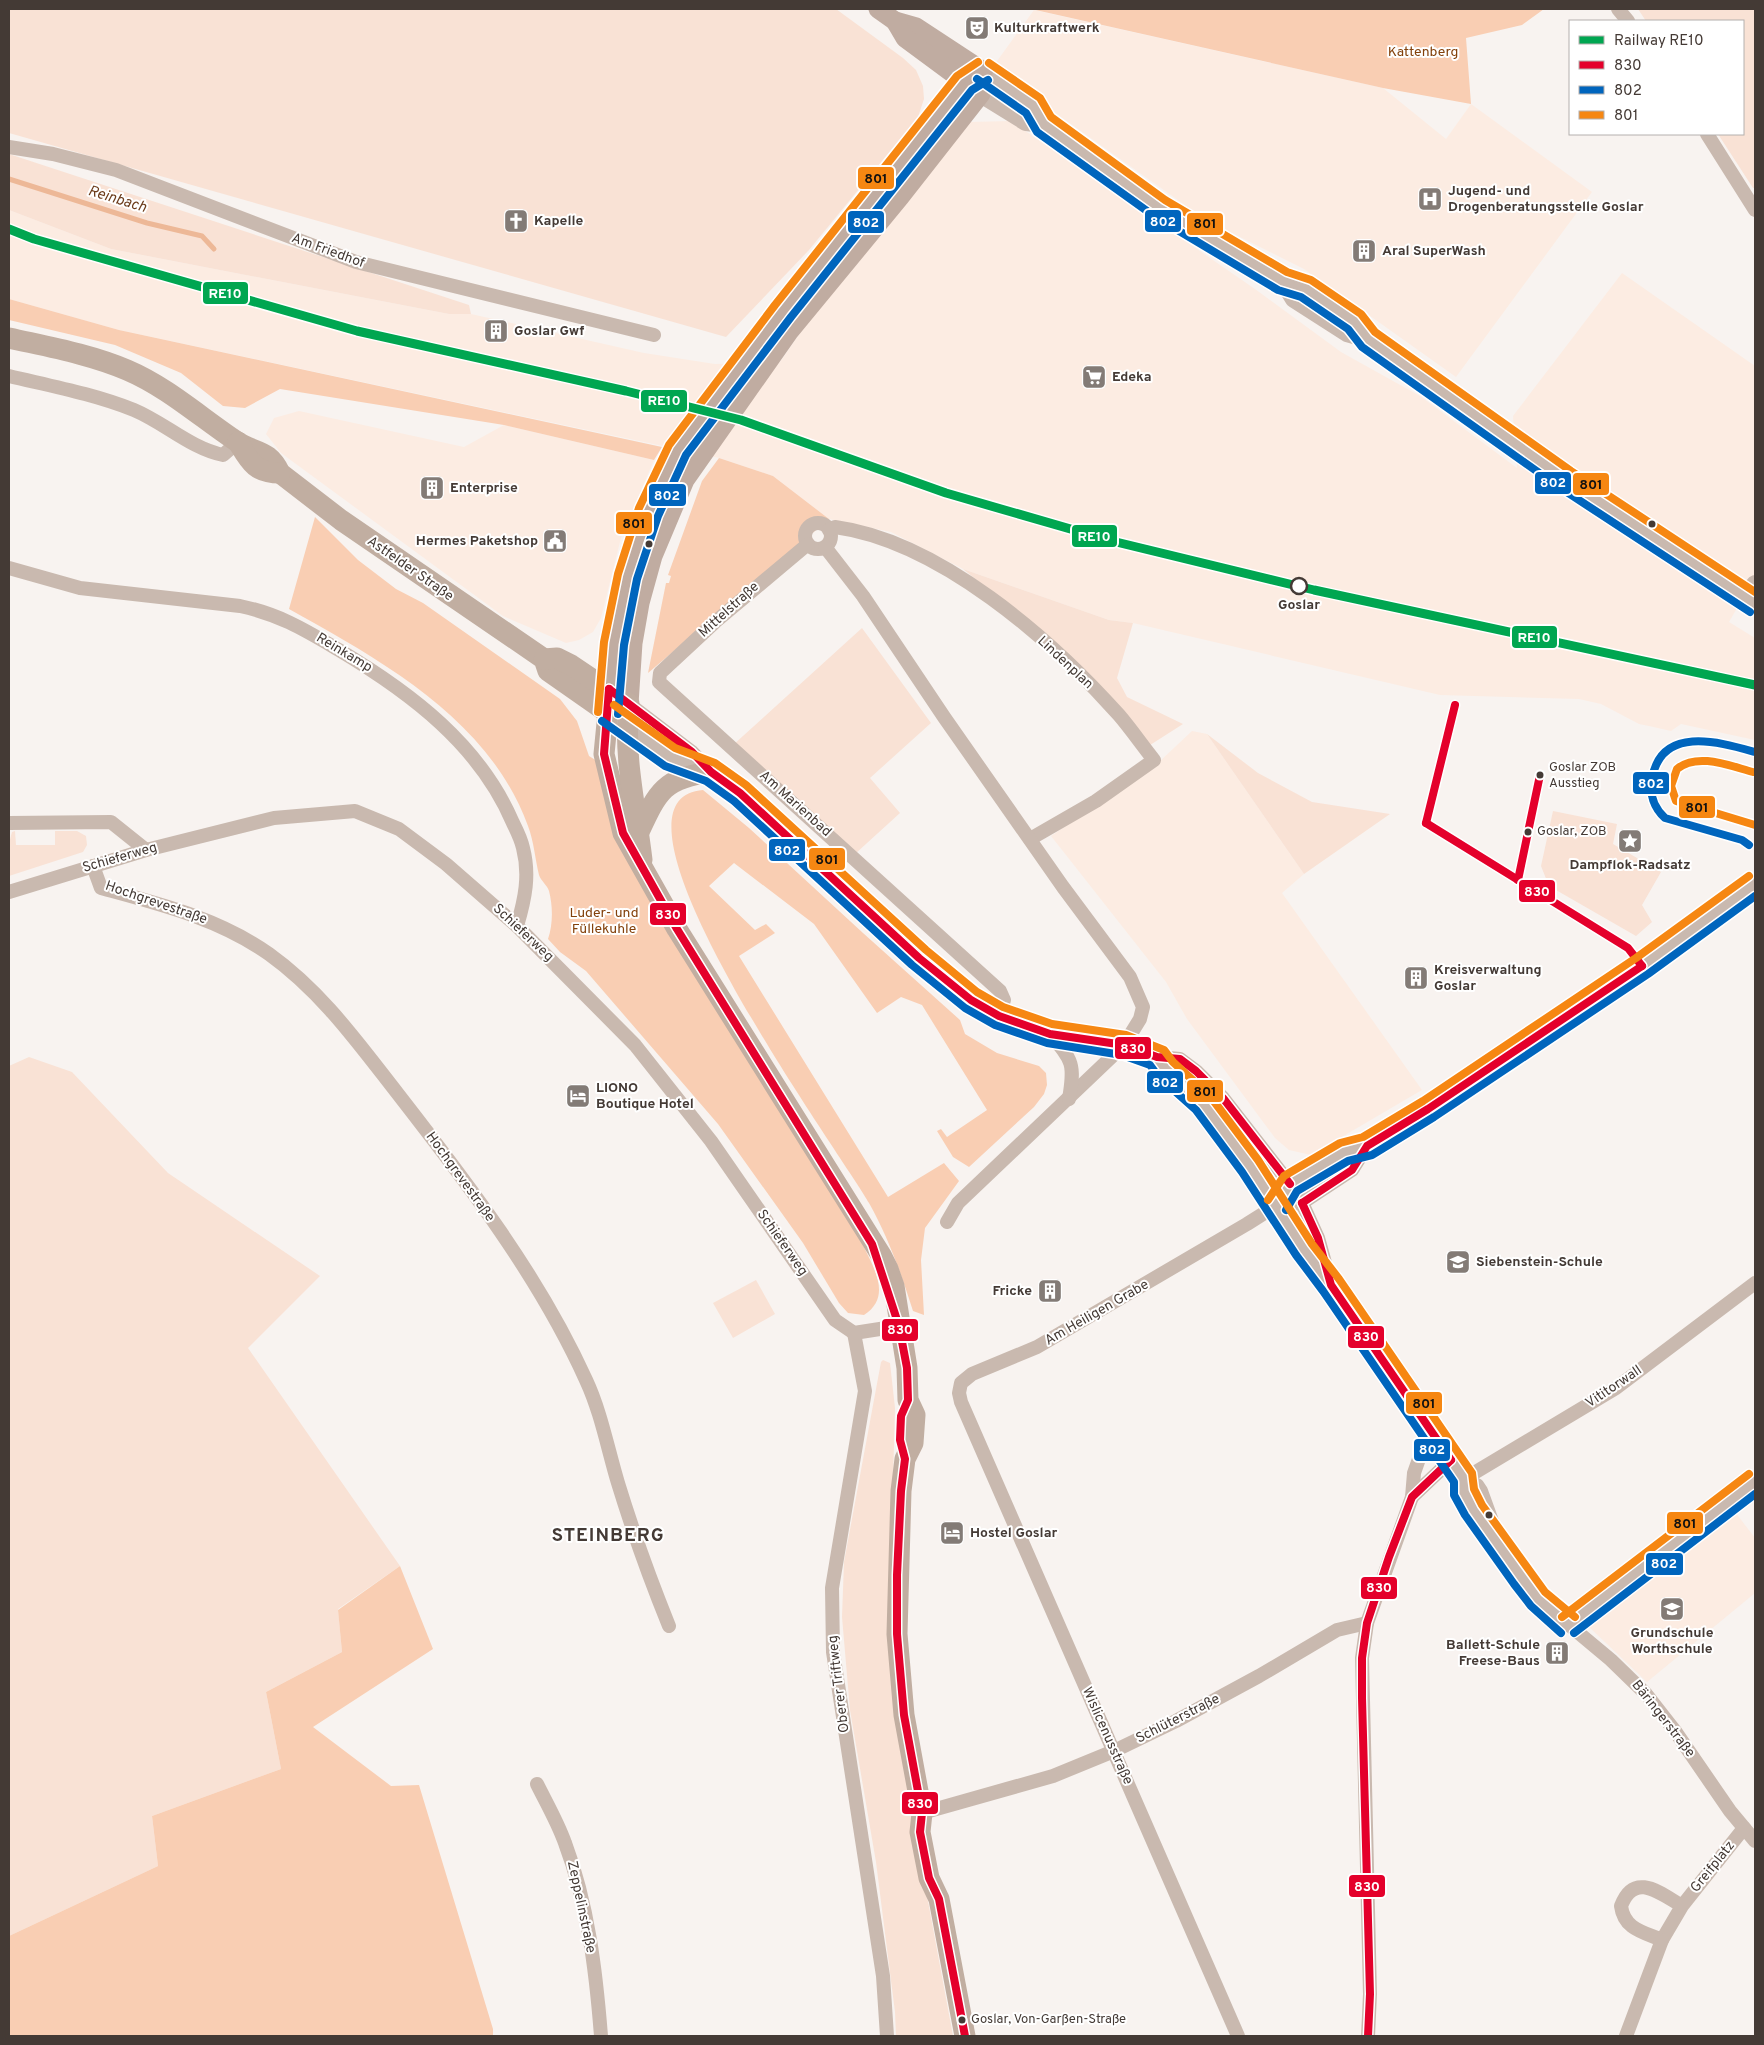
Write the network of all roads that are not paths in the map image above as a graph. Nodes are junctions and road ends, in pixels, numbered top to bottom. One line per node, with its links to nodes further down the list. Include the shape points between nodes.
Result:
1 (878, 9): 3 (main road)
2 (1618, 9): 4 (street)
3 (895, 20): 5 (main road, via 916,27); 6 (main road, via 905,38)
4 (1627, 20)
5 (983, 71): 6 (main road); 7 (main road); 8 (street, via 1034,106)
6 (965, 82): 7 (main road); 23 (main road, via 782,311 678,450 633,550 613,641)
7 (981, 94): 8 (street, via 1026,122); 24 (main road, via 789,332 685,480 653,556 640,603)
8 (1042, 124): 20 (street, via 1160,208 1283,281 1294,299 1347,333 1368,340 1566,479)
9 (1708, 135): 11 (street)
10 (9, 148): 12 (street, Am Friedhof, via 53,154 116,170 356,262)
11 (1755, 210)
12 (654, 334)
13 (9, 338): 15 (main road, Astfelder Straße, via 90,356 128,370 182,402)
14 (9, 376): 15 (street, via 93,396 136,411 209,452 223,455)
15 (238, 442): 21 (main road, Astfelder Straße, via 259,469 265,473 280,473 421,576)
16 (829, 530): 17 (street, Lindenplan, via 821,524 811,526 805,534); 18 (street, via 830,540); 30 (street, Lindenplan, via 835,527 883,537 932,559 990,598 1066,660 1120,716 1154,760 1096,801)
17 (808, 544): 18 (street, via 816,549); 22 (street, Mittelstraße, via 715,622 660,673)
18 (825, 547): 30 (street, via 863,596)
19 (9, 568): 36 (street, Reinkamp, via 80,588 265,611 290,621 384,677 437,719 474,757 504,802 523,846 527,871 526,894)
20 (1752, 596)
21 (544, 660): 23 (main road, Astfelder Straße, via 557,658); 25 (main road, Astfelder Straße, via 548,671)
22 (659, 682): 37 (street, Am Marienbad, via 1000,991 1004,1000)
23 (609, 689): 24 (main road, Astfelder Straße); 25 (main road)
24 (629, 704): 26 (main road); 27 (street, Astfelder Straße, via 692,752)
25 (608, 713): 26 (street, Astfelder Straße); 33 (main road, via 604,754 608,781 623,833)
26 (626, 728): 27 (street, Astfelder Straße, via 670,758); 29 (main road)
27 (711, 772): 29 (main road, via 692,774 666,786 654,799); 37 (street, Astfelder Straße, via 765,816 919,958 971,1000)
28 (9, 823): 31 (street, via 111,822)
29 (639, 832): 33 (main road)
30 (1030, 839): 39 (street, via 1138,992 1143,1007 1140,1019)
31 (146, 850): 32 (street, Schieferweg); 36 (street, Schieferweg, via 274,818 355,811 399,829 446,864)
32 (93, 866): 35 (street, Schieferweg); 59 (street, Hochgrevestraße, via 101,888 179,910 226,928 299,977 340,1018 443,1152 550,1305 588,1383 637,1545)
33 (643, 868): 49 (main road, via 655,893 872,1244)
34 (1755, 884): 42 (street, via 1642,966)
35 (9, 892)
36 (517, 926): 50 (street, Schieferweg, via 635,1046 711,1141 835,1320)
37 (999, 1016): 38 (street, Astfelder Straße)
38 (1050, 1034): 39 (street, Astfelder Straße); 41 (street, via 1071,1062 1073,1074)
39 (1124, 1045): 40 (street, Astfelder Straße); 41 (street)
40 (1156, 1057): 43 (street, Astfelder Straße, via 1180,1059 1210,1084); 45 (street, Astfelder Straße, via 1203,1103)
41 (1069, 1099): 46 (street, via 958,1203)
42 (1367, 1146): 43 (street, via 1344,1152); 44 (street, via 1352,1170)
43 (1290, 1184): 44 (street, Astfelder Straße); 45 (street, Am Heiligen Grabe)
44 (1302, 1203): 45 (street, Am Heiligen Grabe); 48 (street, Astfelder Straße, via 1318,1238)
45 (1277, 1205): 48 (street, Astfelder Straße, via 1304,1250); 52 (street, Am Heiligen Grabe, via 1037,1347 972,1374 961,1383 959,1393)
46 (946, 1222)
47 (1755, 1283): 54 (street, Vititorwall, via 1616,1388)
48 (1331, 1285): 51 (street, Astfelder Straße)
49 (899, 1326): 50 (street); 62 (main road, via 907,1368 908,1400 901,1416 900,1440 905,1459 897,1575 897,1634 904,1715)
50 (854, 1333): 68 (street, Oberer Triftweg, via 865,1391 832,1588 832,1652 883,1976)
51 (1430, 1428): 53 (street, Astfelder Straße); 56 (street, via 1414,1473)
52 (976, 1436): 60 (street, Wislicenusstraße)
53 (1451, 1460): 54 (street, Astfelder Straße); 56 (street)
54 (1464, 1478): 58 (street, Bäringerstraße, via 1481,1491 1496,1527 1498,1542 1538,1599)
55 (1755, 1482): 58 (street)
56 (1412, 1497): 57 (street)
57 (1367, 1623): 60 (street, Schlüterstraße, via 1337,1630 1208,1704); 71 (street, via 1362,1658 1362,1698 1370,1994)
58 (1568, 1625): 63 (street, Bäringerstraße, via 1646,1694)
59 (669, 1626)
60 (1114, 1751): 62 (street, Schlüterstraße, via 1053,1776); 70 (street, Wislicenusstraße)
61 (537, 1784): 67 (street, Zeppelinstraße, via 566,1844 577,1880 588,1926)
62 (922, 1812): 69 (main road, via 934,1830 943,1877 939,1899)
63 (1744, 1828): 64 (street, Bäringerstraße); 65 (street, Greifplatz)
64 (1755, 1841)
65 (1682, 1906): 66 (street, Greifplatz); 66 (street, Greifplatz, via 1645,1887 1630,1890 1624,1896 1621,1906 1625,1921 1635,1929)
66 (1662, 1940): 72 (street)
67 (601, 2036)
68 (887, 2036)
69 (965, 2036)
70 (1238, 2036)
71 (1368, 2036)
72 (1626, 2036)

